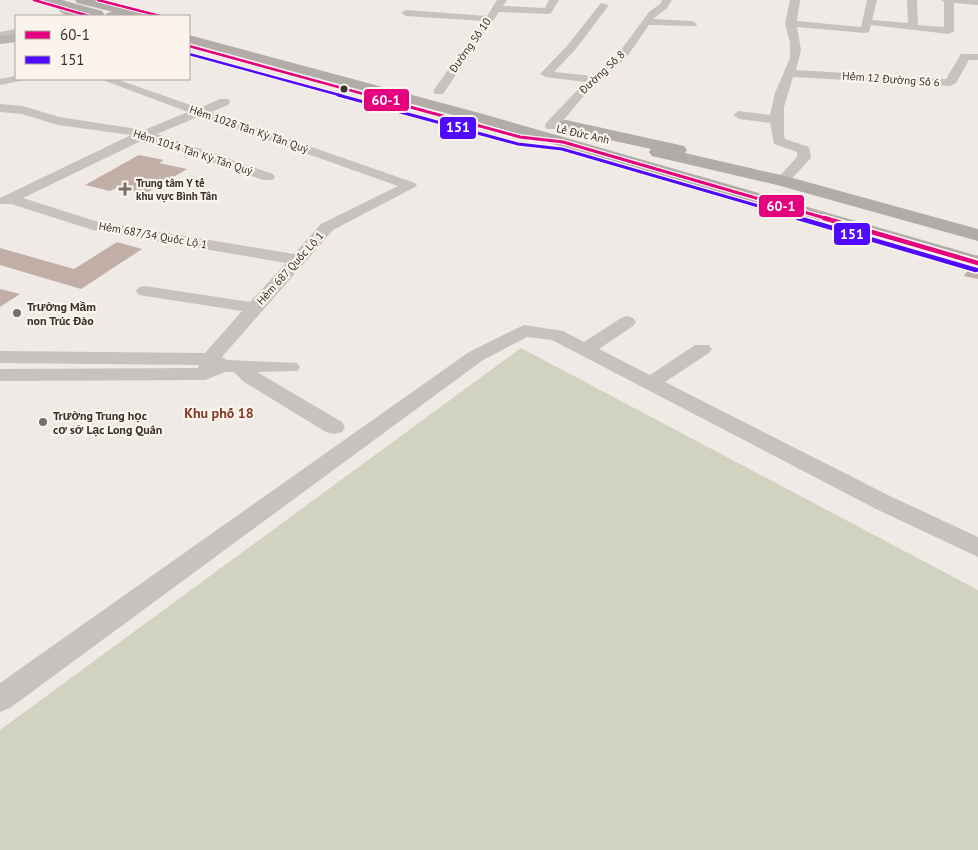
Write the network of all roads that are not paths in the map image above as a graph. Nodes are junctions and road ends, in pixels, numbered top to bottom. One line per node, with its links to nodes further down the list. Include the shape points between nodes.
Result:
1 (34, 0): 14 (highway)
2 (49, 0): 14 (highway)
3 (98, 0): 19 (highway)
4 (554, 0): 10 (street, via 548,11)
5 (795, 0): 22 (street)
6 (872, 0): 25 (street)
7 (912, 0): 26 (street)
8 (947, 0): 12 (street); 26 (street, via 949,31)
9 (651, 1): 11 (street)
10 (498, 2): 20 (street, Đường Số 10)
11 (666, 2): 21 (street, Đường Số 8)
12 (978, 2)
13 (604, 5): 38 (street, via 546,74)
14 (72, 8): 16 (highway); 17 (highway); 18 (highway)
15 (406, 13): 20 (street)
16 (87, 15)
17 (101, 15)
18 (135, 15)
19 (156, 15)
20 (492, 21): 40 (street, Đường Số 10)
21 (647, 22): 24 (street); 38 (street, Đường Số 8, via 622,56)
22 (790, 23): 25 (street); 35 (street, via 795,59)
23 (190, 24): 40 (highway)
24 (692, 24)
25 (866, 26): 26 (street)
26 (912, 27)
27 (190, 29): 47 (highway, Lê Đức Anh)
28 (15, 36): 29 (main road)
29 (0, 39): 31 (street)
30 (190, 39): 34 (highway, Lê Đức Anh)
31 (15, 46)
32 (190, 46): 34 (highway, Lê Đức Anh)
33 (978, 57): 35 (street, Hẻm 12 Đường Số 6, via 965,56 950,83)
34 (266, 64): 49 (highway, Lê Đức Anh); 49 (highway, Lê Đức Anh, via 520,137)
35 (789, 73): 46 (street)
36 (15, 79): 39 (street)
37 (109, 80): 43 (street, Hẻm 1028 Tân Kỳ Tân Quý)
38 (593, 80): 47 (street, Đường Số 8)
39 (0, 82)
40 (439, 91): 44 (highway)
41 (224, 102): 43 (street)
42 (0, 108): 48 (street, Hẻm 1014 Tân Kỳ Tân Quý)
43 (198, 112): 48 (street); 51 (street, Hẻm 1028 Tân Kỳ Tân Quý)
44 (520, 113)
45 (739, 115): 46 (street)
46 (776, 120): 52 (street, via 774,130 779,141 804,150 804,158)
47 (548, 122): 52 (highway, Lê Đức Anh)
48 (144, 134): 50 (street, Hẻm 1014 Tân Kỳ Tân Quý); 53 (street)
49 (563, 142): 54 (highway, Lê Đức Anh)
50 (268, 177)
51 (393, 178): 57 (street, Hẻm 687 Quốc Lộ 1, via 410,186 327,227)
52 (784, 178): 55 (highway, Lê Đức Anh); 56 (highway, Lê Đức Anh)
53 (5, 201): 57 (street, Hẻm 687/34 Quốc Lộ 1, via 93,225)
54 (831, 220): 58 (highway, Lê Đức Anh); 59 (highway, Lê Đức Anh, via 898,260)
55 (978, 222)
56 (978, 235)
57 (298, 260): 61 (street, Hẻm 687 Quốc Lộ 1)
58 (978, 262)
59 (978, 282)
60 (145, 290): 61 (street)
61 (255, 308): 67 (street, Hẻm 687 Quốc Lộ 1, via 215,352)
62 (627, 322): 64 (street)
63 (702, 349): 70 (street)
64 (586, 350): 70 (street); 73 (street, via 556,335 524,331 476,356)
65 (0, 356): 66 (street)
66 (129, 366): 67 (street); 69 (street)
67 (220, 366): 68 (street); 71 (street, via 251,378)
68 (290, 367)
69 (0, 375)
70 (651, 383): 72 (street)
71 (334, 427)
72 (978, 548)
73 (0, 699)

